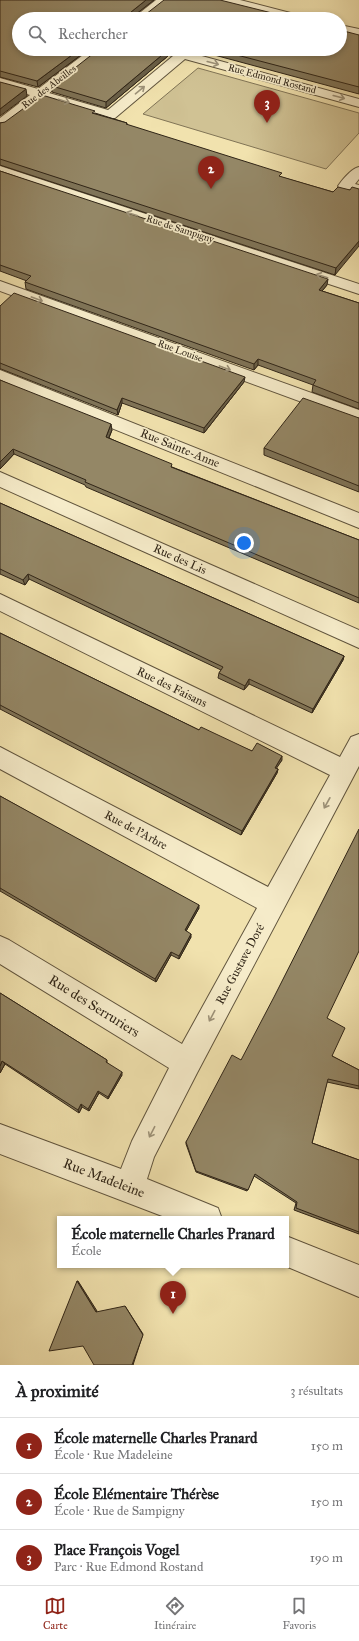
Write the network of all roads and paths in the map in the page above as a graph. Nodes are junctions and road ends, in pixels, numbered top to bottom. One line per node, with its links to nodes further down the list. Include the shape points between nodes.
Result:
1 (163, 0): 3 (street)
2 (226, 0): 4 (street)
3 (147, 12)
4 (274, 12)
5 (347, 30): 6 (street)
6 (359, 33)
7 (90, 56): 11 (street, Rue des Abeilles)
8 (181, 56): 11 (street, one-way to 8, via 110,115)
9 (190, 56): 12 (street, Rue Edmond Rostand, one-way to 12)
10 (0, 82): 11 (street)
11 (40, 94): 13 (street, Rue des Abeilles)
12 (359, 103)
13 (0, 124)
14 (0, 170): 18 (street, Rue de Sampigny, one-way to 14)
15 (359, 171): 16 (street)
16 (352, 188)
17 (0, 286): 20 (street, Rue Louise, one-way to 20)
18 (359, 289)
19 (0, 376): 22 (street, Rue Sainte-Anne)
20 (359, 417)
21 (0, 479): 24 (street, Rue des Lis)
22 (359, 521)
23 (0, 602): 27 (street, Rue des Faisans)
24 (359, 639)
25 (359, 744): 27 (street, Rue Gustave Doré)
26 (0, 757): 28 (street, Rue de l'Arbre)
27 (345, 771): 28 (street, Rue Gustave Doré, one-way to 28)
28 (273, 903): 30 (street, Rue Gustave Doré, one-way to 30)
29 (0, 948): 30 (street, Rue des Serruriers)
30 (187, 1063): 32 (street, Rue Gustave Doré, one-way to 32, via 142,1151)
31 (0, 1139): 32 (street, Rue Madeleine)
32 (129, 1188): 33 (street, Rue Madeleine)
33 (199, 1216)
34 (289, 1252): 35 (street)
35 (359, 1281)

